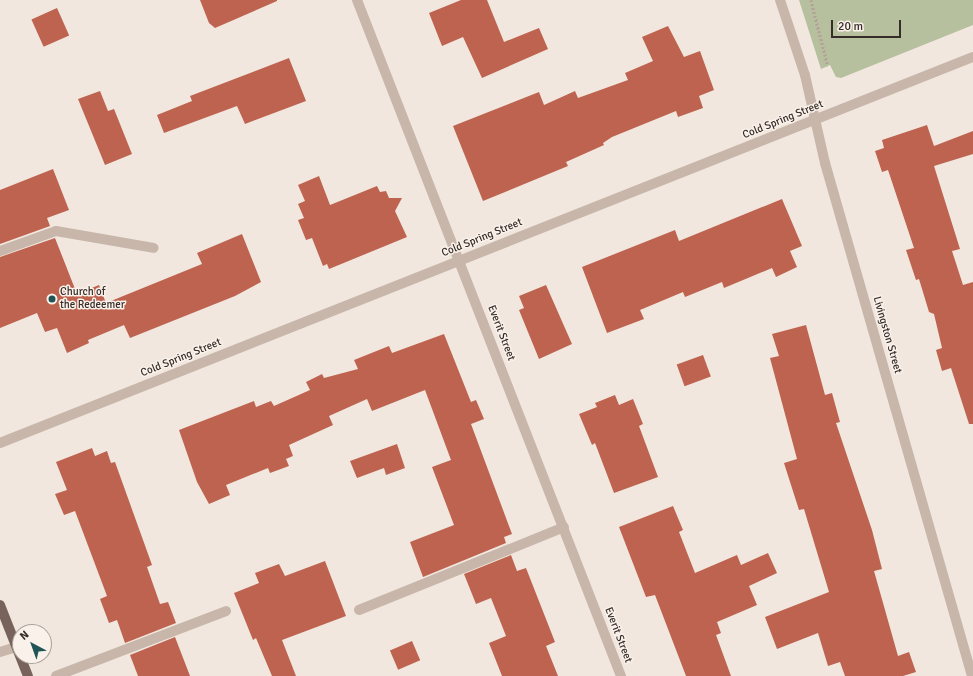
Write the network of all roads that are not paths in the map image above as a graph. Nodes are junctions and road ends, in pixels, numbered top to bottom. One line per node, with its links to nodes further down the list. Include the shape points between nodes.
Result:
1 (357, 0): 7 (street, Everit Street)
2 (780, 0): 4 (street, Livingston Street, via 805,75)
3 (973, 57): 4 (street, Cold Spring Street)
4 (815, 120): 7 (street, Cold Spring Street); 20 (street, Livingston Street, via 825,163)
5 (154, 248): 6 (street, via 56,231)
6 (0, 250)
7 (460, 260): 8 (street, Cold Spring Street); 9 (street, Everit Street)
8 (0, 443)
9 (564, 527): 11 (street); 19 (street, Everit Street)
10 (0, 605): 13 (main road)
11 (359, 610)
12 (226, 611): 18 (street)
13 (12, 636)
14 (12, 648): 15 (street)
15 (0, 652)
16 (23, 664): 17 (main road)
17 (28, 676)
18 (56, 676)
19 (621, 676)
20 (972, 676)

